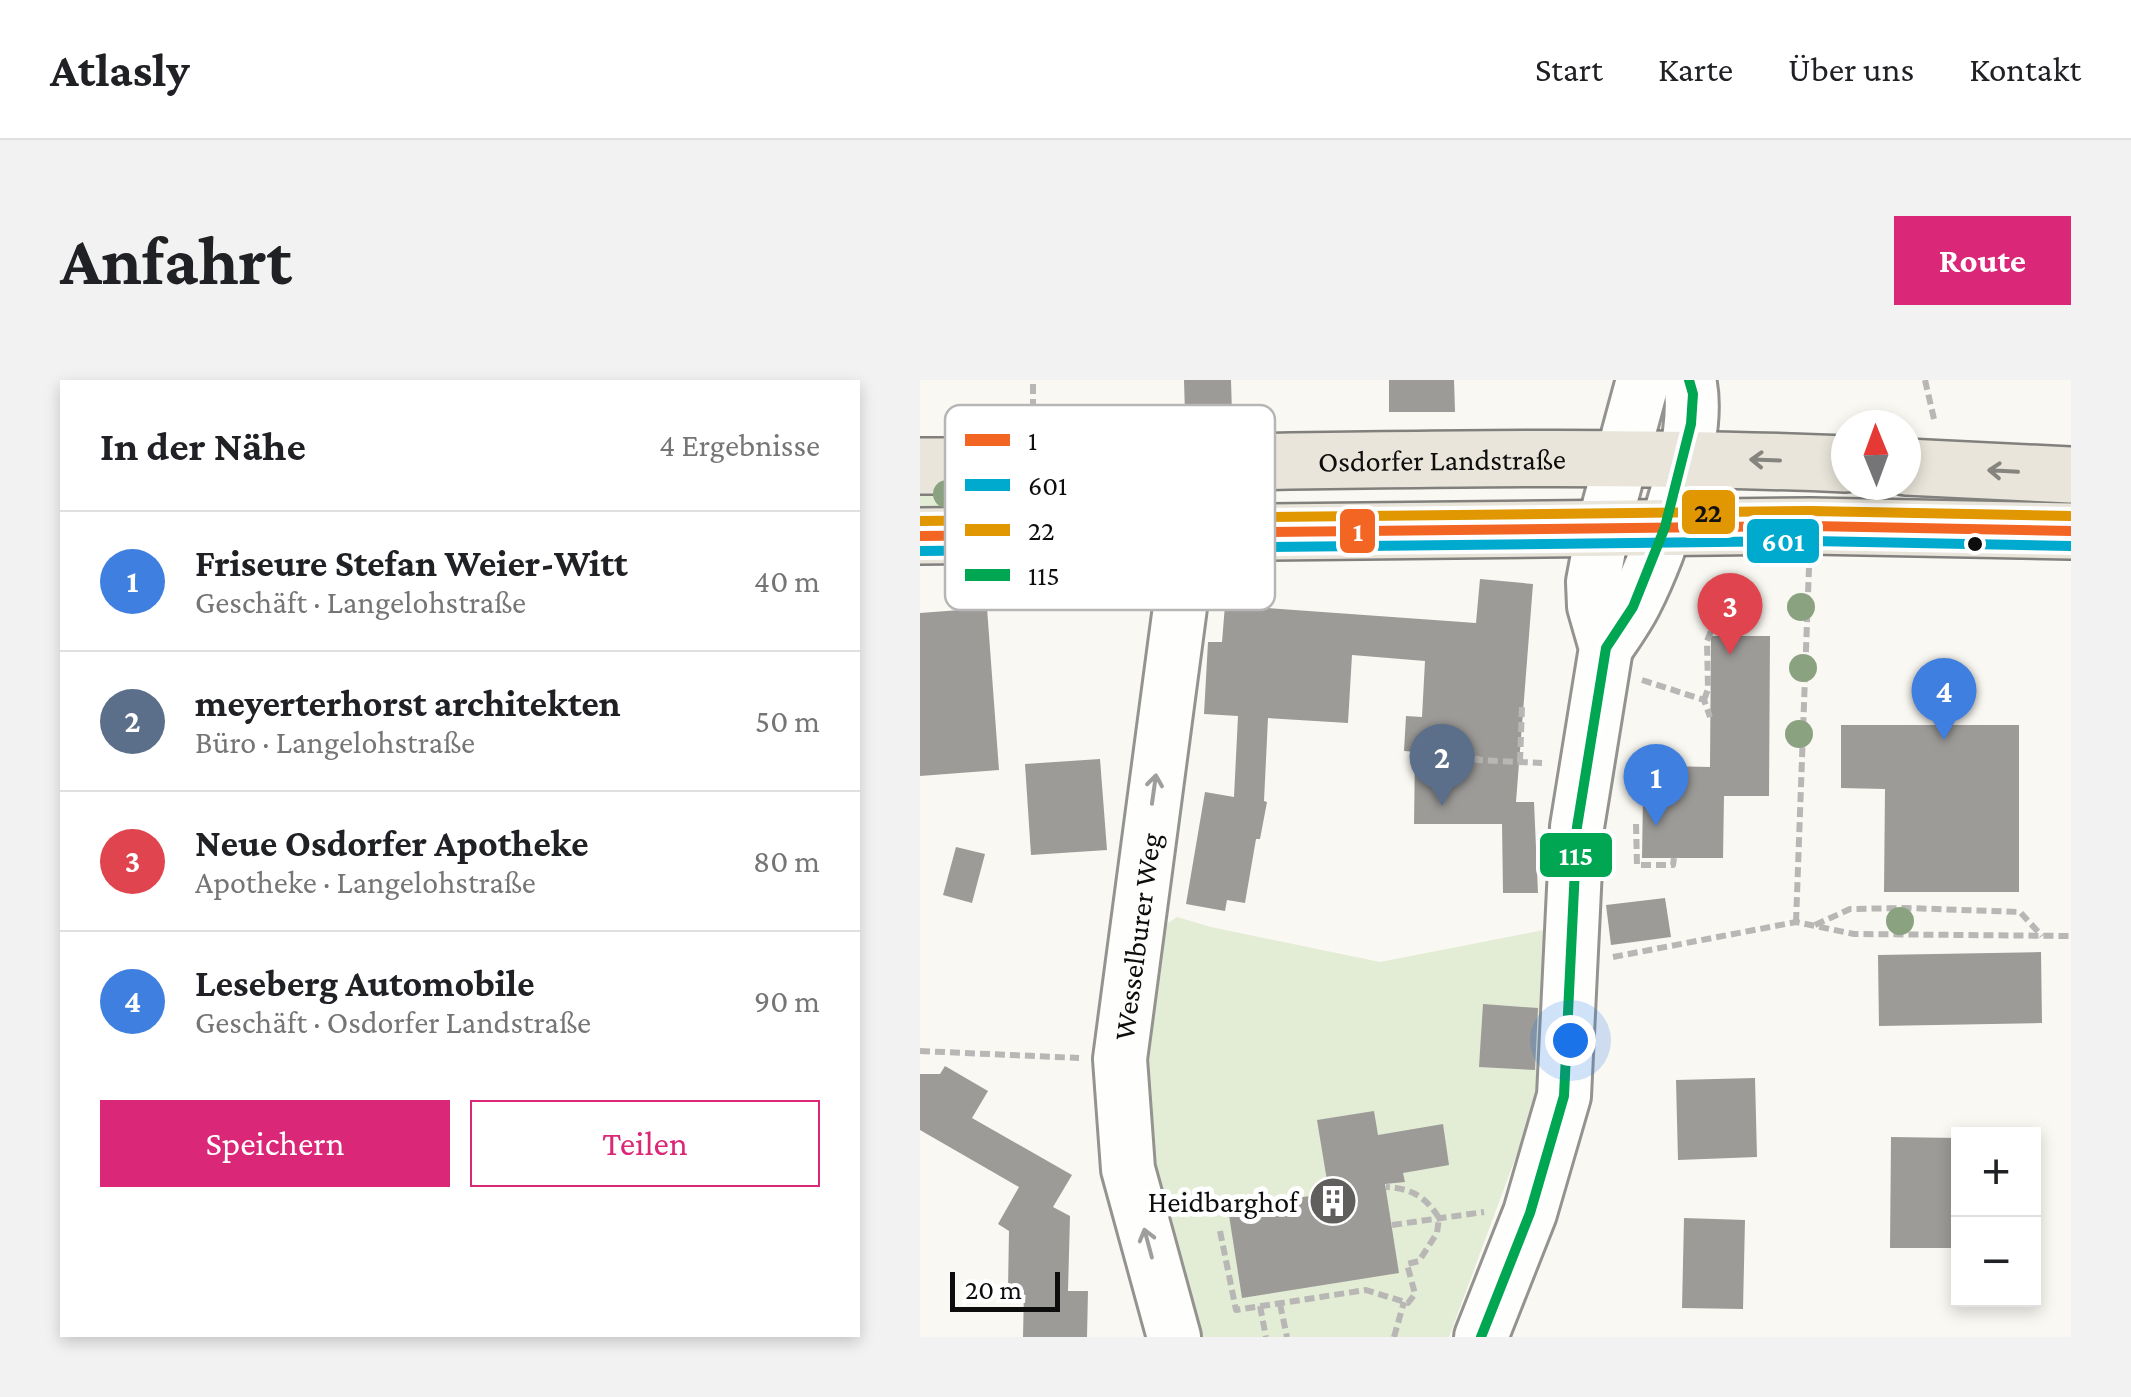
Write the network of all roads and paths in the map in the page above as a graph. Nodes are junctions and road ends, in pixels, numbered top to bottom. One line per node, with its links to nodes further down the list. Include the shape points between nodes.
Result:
1 (1643, 380): 5 (street)
2 (1689, 380): 6 (street)
3 (1925, 380): 4 (path)
4 (1934, 419)
5 (1620, 459): 6 (main road, Osdorfer Landstraße); 7 (main road, Osdorfer Landstraße); 14 (street)
6 (1684, 459): 8 (main road, Osdorfer Landstraße, one-way to 6); 13 (street)
7 (1275, 462)
8 (1831, 464)
9 (920, 466): 10 (main road, Osdorfer Landstraße)
10 (945, 466)
11 (1921, 467): 12 (main road, one-way to 11)
12 (2071, 476)
13 (1665, 527): 14 (main road); 16 (main road); 22 (street)
14 (1602, 528): 15 (main road); 22 (street, via 1593,582)
15 (1275, 531)
16 (2071, 531)
17 (920, 536): 18 (main road)
18 (945, 536)
19 (1740, 557): 23 (path, via 1708,641)
20 (1809, 568): 31 (path)
21 (1180, 610): 37 (street, Wesselburer Weg, one-way to 21)
22 (1604, 658): 23 (path); 28 (street)
23 (1704, 700): 25 (path)
24 (1522, 706): 27 (path)
25 (1710, 717)
26 (1478, 756): 27 (path)
27 (1520, 762): 28 (path)
28 (1588, 767): 35 (street, via 1577,827)
29 (1636, 824): 30 (path, via 1637,865 1673,865)
30 (1674, 858)
31 (1796, 922): 32 (path); 35 (path)
32 (1814, 926): 33 (path, via 1854,934); 33 (path, via 1850,909 2020,912)
33 (2042, 936): 34 (path)
34 (2071, 936)
35 (1572, 966): 39 (street, via 1564,1096)
36 (920, 1051): 37 (path)
37 (1120, 1059): 48 (street, Wesselburer Weg, one-way to 37, via 1128,1169)
38 (1386, 1188): 40 (path, via 1422,1197)
39 (1530, 1212): 40 (path); 52 (street)
40 (1439, 1218): 41 (path); 44 (path, via 1419,1261)
41 (1392, 1226)
42 (1220, 1232): 47 (path, via 1236,1310)
43 (1398, 1264): 44 (path)
44 (1407, 1264): 45 (path, via 1414,1294)
45 (1404, 1302): 46 (path, via 1366,1290); 51 (path)
46 (1280, 1304): 47 (path); 50 (path)
47 (1260, 1306): 49 (path)
48 (1174, 1337)
49 (1266, 1337)
50 (1286, 1337)
51 (1394, 1337)
52 (1481, 1337)

